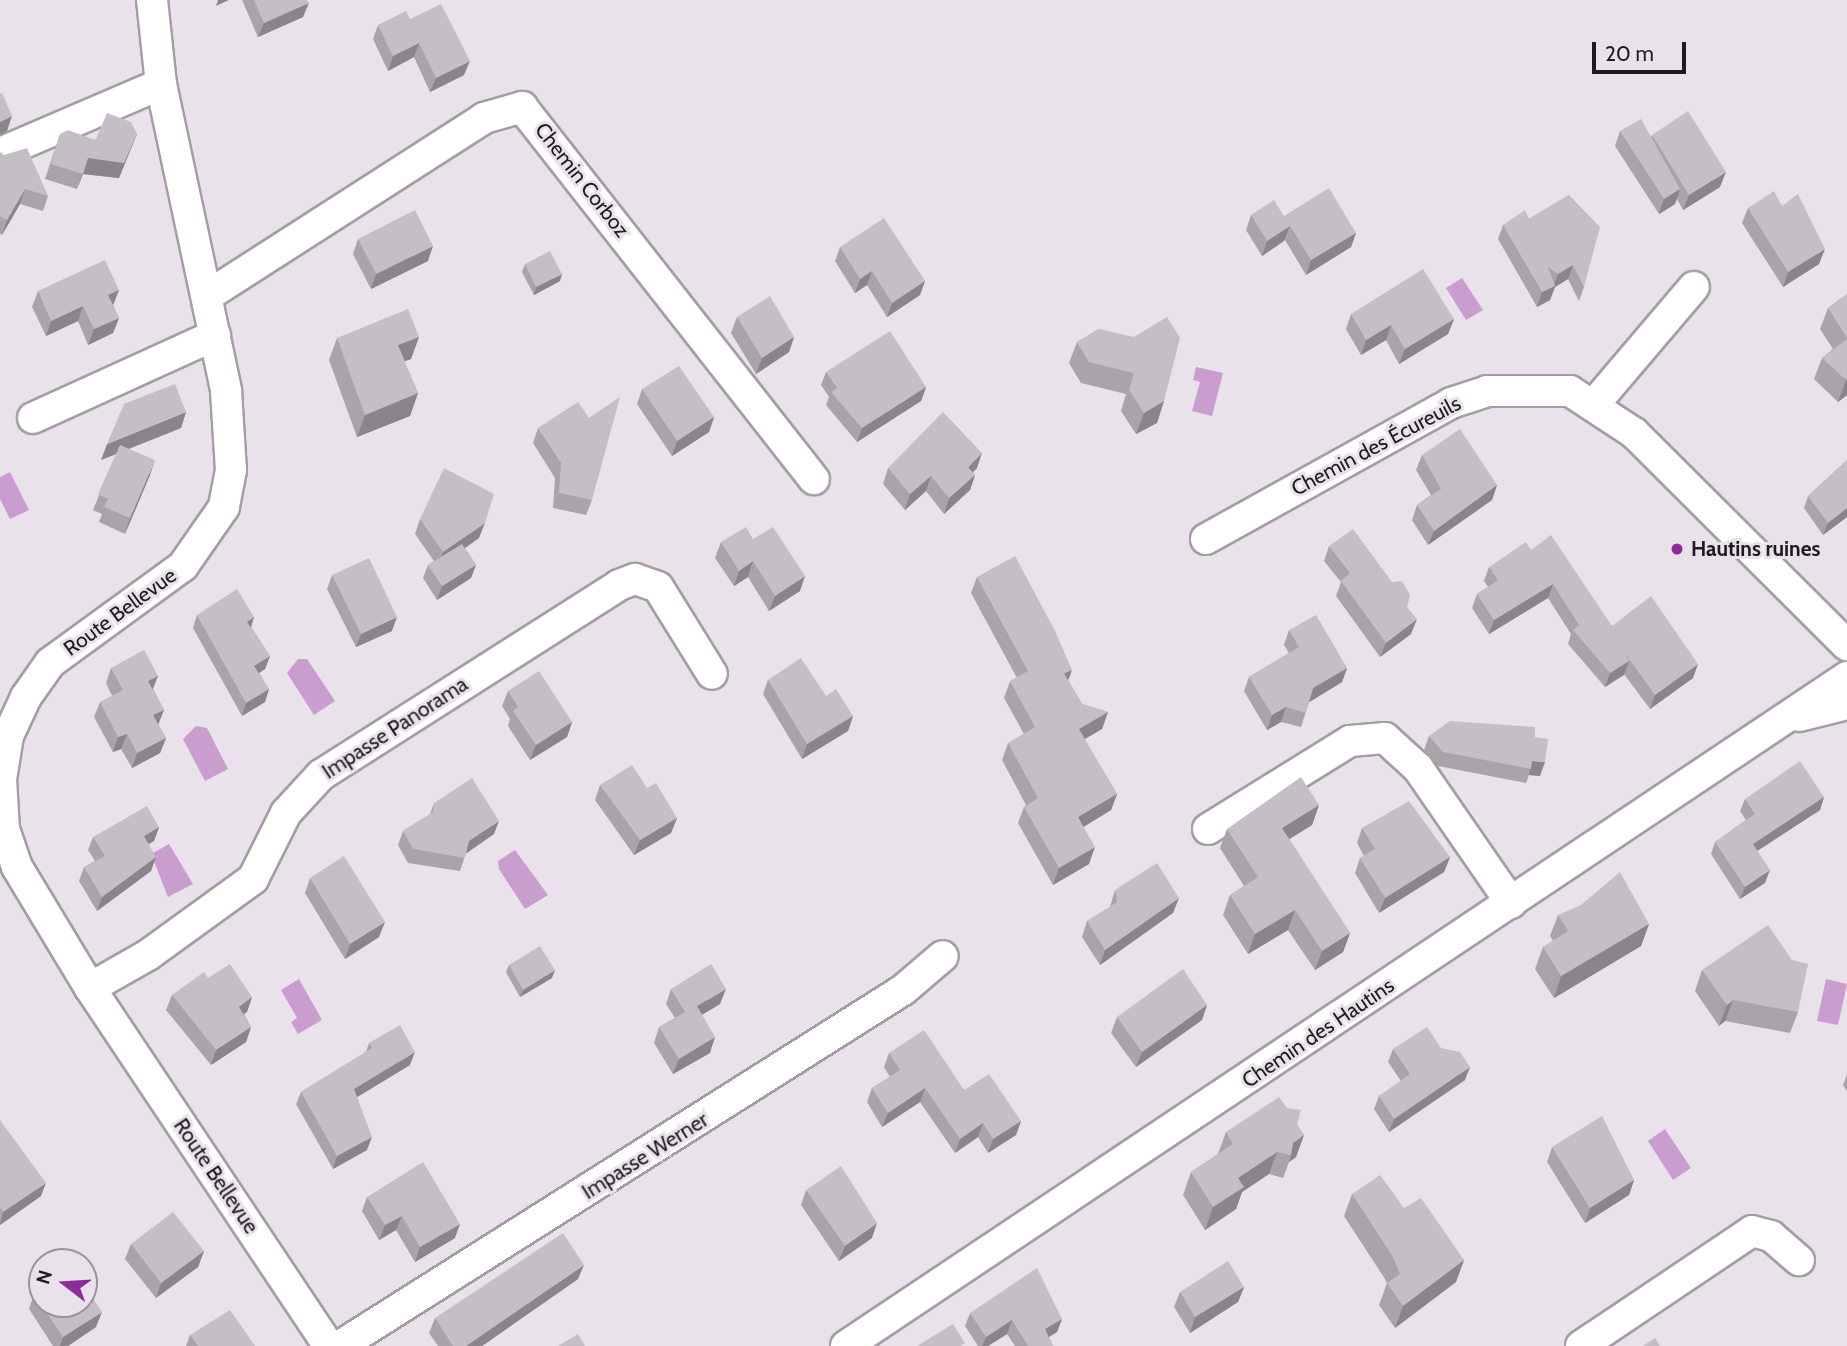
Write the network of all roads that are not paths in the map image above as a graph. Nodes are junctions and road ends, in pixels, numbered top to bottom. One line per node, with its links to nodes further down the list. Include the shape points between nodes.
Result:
1 (152, 0): 2 (street, Route Bellevue)
2 (161, 84): 3 (street); 5 (street, Route Bellevue)
3 (0, 153)
4 (1694, 287): 7 (street)
5 (207, 296): 6 (street, Route Bellevue); 9 (street, Chemin Corboz, via 484,118 522,107)
6 (215, 335): 8 (street); 19 (street, Route Bellevue, via 229,424 224,507 183,566 50,663 8,736 1,779 4,829 17,867)
7 (1595, 402): 10 (street, Chemin des Écureuils, via 1570,391 1487,391 1341,461); 11 (street, Chemin des Écureuils)
8 (33, 418)
9 (814, 479)
10 (1206, 539)
11 (1847, 645)
12 (712, 674): 19 (street, Impasse Panorama, via 658,587 635,579 619,585 321,775 286,813 253,879 148,955)
13 (1847, 677): 15 (street, Chemin des Hautins)
14 (1847, 704): 15 (street, Chemin des Hautins)
15 (1789, 719): 17 (street, Chemin des Hautins)
16 (1209, 829): 17 (street, via 1350,741 1385,738 1418,768)
17 (1511, 903): 23 (street, Chemin des Hautins)
18 (943, 956): 22 (street, Impasse Werner, via 867,1013)
19 (90, 988): 21 (street, Route Bellevue)
20 (1799, 1260): 24 (street, via 1772,1236 1752,1231)
21 (328, 1346)
22 (340, 1346)
23 (846, 1346)
24 (1581, 1346)

